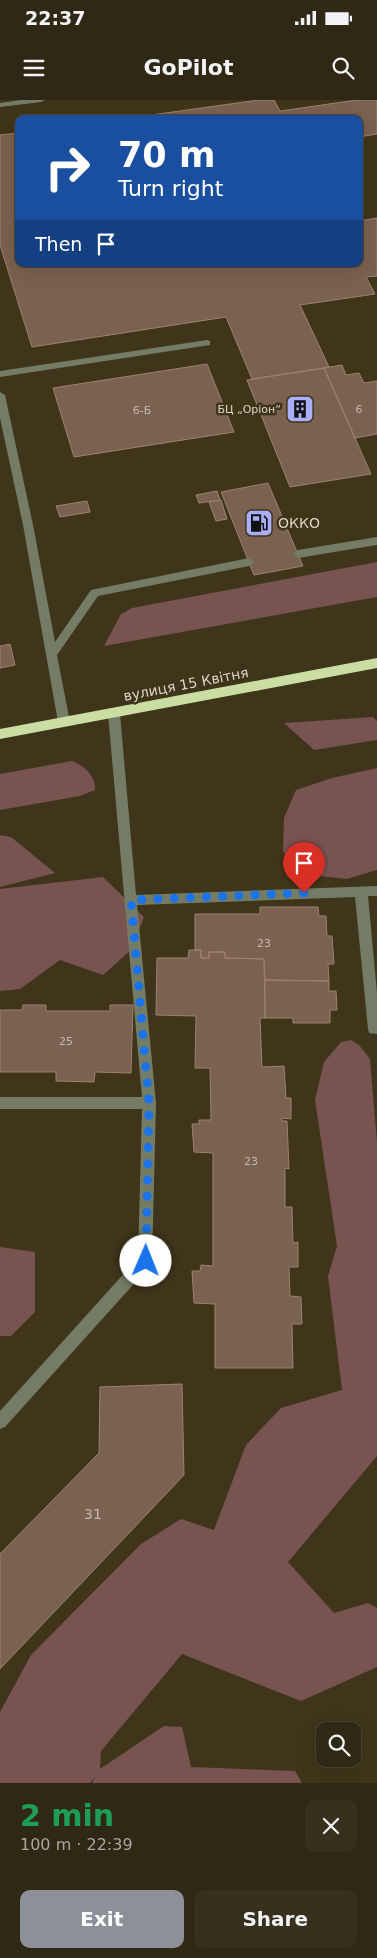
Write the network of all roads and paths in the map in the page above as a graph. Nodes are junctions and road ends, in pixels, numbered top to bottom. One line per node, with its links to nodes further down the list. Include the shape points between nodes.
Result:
1 (41, 100): 2 (lane)
2 (0, 106)
3 (206, 344): 4 (lane)
4 (0, 374)
5 (0, 395): 9 (lane)
6 (377, 541): 7 (lane)
7 (298, 554)
8 (248, 562): 9 (lane, via 95,593)
9 (52, 654): 12 (lane)
10 (377, 663): 11 (highway, вулиця 15 Квітня)
11 (114, 714): 12 (highway, вулиця 15 Квітня); 16 (lane)
12 (64, 722): 13 (highway, вулиця 15 Квітня)
13 (0, 734)
14 (361, 891): 15 (lane); 16 (lane); 17 (lane)
15 (377, 891)
16 (131, 900): 19 (lane)
17 (374, 1029)
18 (0, 1103): 19 (lane)
19 (149, 1103): 20 (lane, via 146,1261)
20 (0, 1422)

